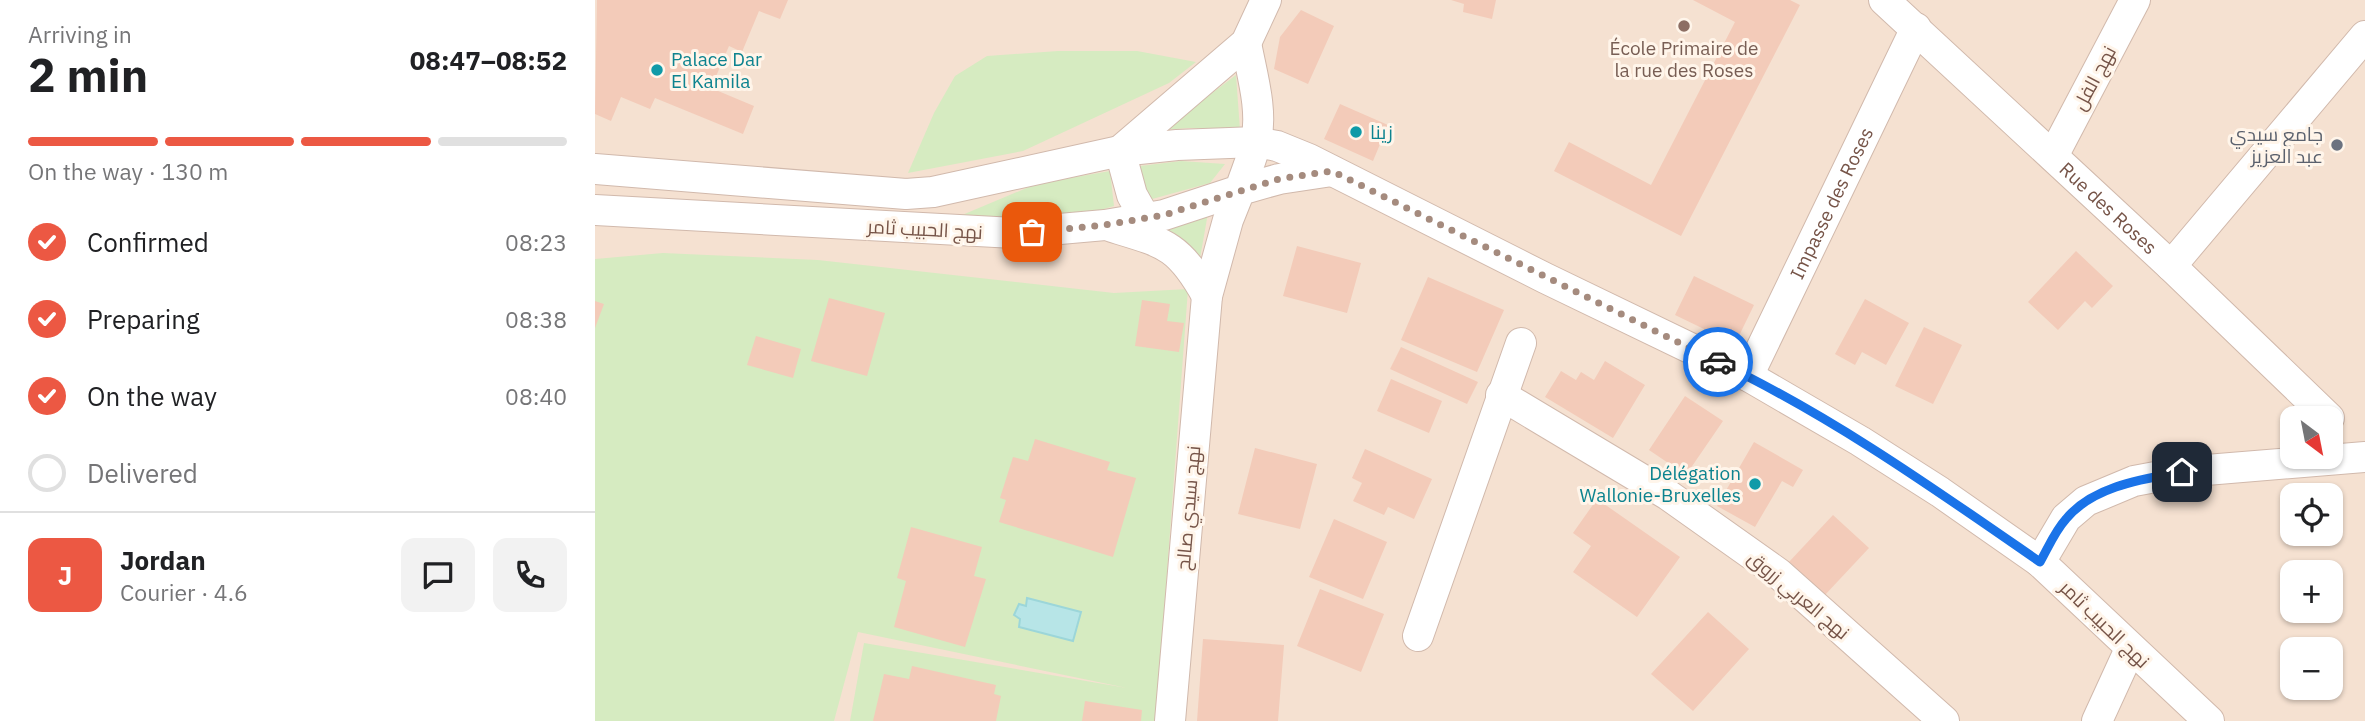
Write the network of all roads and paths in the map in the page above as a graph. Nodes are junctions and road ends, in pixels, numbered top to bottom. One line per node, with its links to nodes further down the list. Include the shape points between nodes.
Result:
1 (1266, 0): 6 (street)
2 (1884, 0): 4 (street, Rue des Roses)
3 (2135, 0): 9 (street, نهج الفل)
4 (1916, 28): 9 (street, Rue des Roses); 19 (street, Impasse des Roses)
5 (2365, 36): 16 (street)
6 (1246, 43): 7 (street, via 1258,108); 8 (street)
7 (1256, 142): 8 (street, نهج الحبيب ثامر); 11 (street, نهج الحبيب ثامر, via 1293,151); 12 (street)
8 (1120, 151): 10 (street, نهج الحبيب ثامر, via 933,192 905,194); 14 (street, via 1132,195)
9 (2053, 156): 16 (street, Rue des Roses)
10 (595, 169)
11 (1332, 171): 12 (street, نهج الحبيب ثامر); 19 (street, نهج الحبيب ثامر)
12 (1240, 190): 14 (street, نهج الحبيب ثامر); 17 (street, نهج سيدي صالح)
13 (595, 210): 15 (street, نهج الحبيب ثامر, via 995,233)
14 (1145, 218): 15 (street, نهج الحبيب ثامر)
15 (1105, 225): 17 (street, via 1162,242 1189,266)
16 (2171, 267): 21 (street, Rue des Roses)
17 (1207, 296): 27 (street, نهج سيدي صالح)
18 (1521, 343): 20 (street)
19 (1748, 376): 24 (street, نهج الحبيب ثامر, via 1860,441)
20 (1501, 395): 25 (street); 28 (street, نهج العربي زروق, via 1668,495 1778,573)
21 (2316, 406)
22 (2343, 432): 23 (street, Rue des Roses)
23 (2365, 455): 24 (street, via 2182,472 2134,481 2086,501 2066,518)
24 (2040, 562): 26 (street, نهج الحبيب ثامر)
25 (1418, 636)
26 (2130, 649): 29 (street); 30 (street, نهج الحبيب ثامر)
27 (1170, 721)
28 (1944, 721)
29 (2097, 721)
30 (2209, 721)

